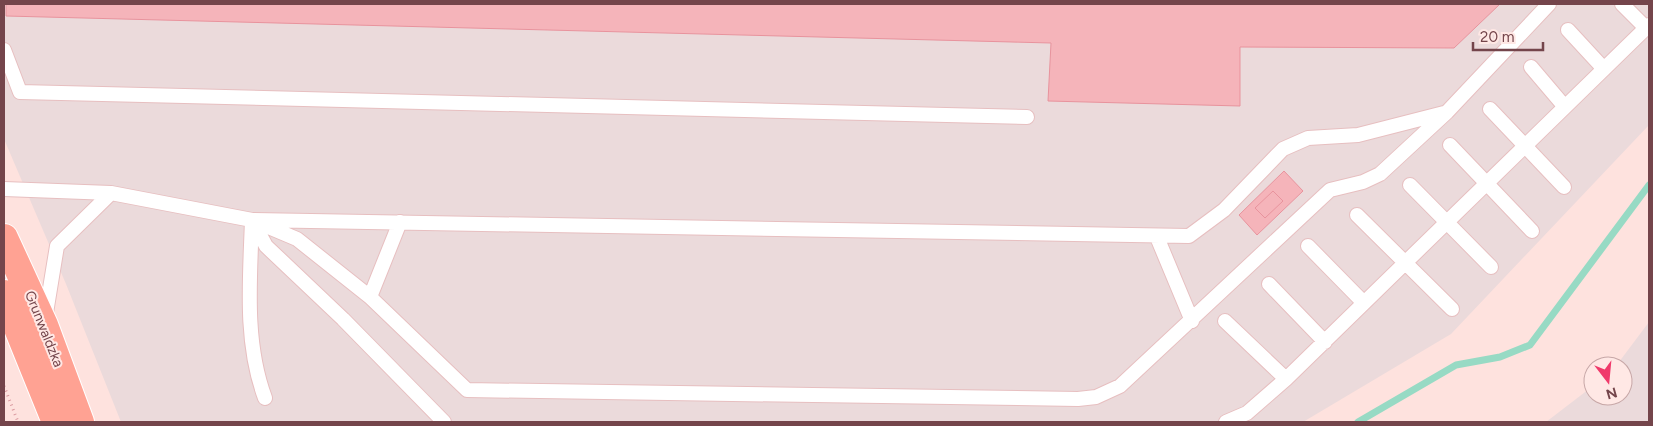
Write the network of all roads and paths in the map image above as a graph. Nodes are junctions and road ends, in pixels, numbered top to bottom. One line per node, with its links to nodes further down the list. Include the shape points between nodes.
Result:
1 (1549, 4): 10 (lane)
2 (1622, 4): 3 (lane)
3 (1648, 26): 7 (lane)
4 (1568, 30): 7 (lane)
5 (4, 50): 11 (lane, via 20,92)
6 (1531, 67): 8 (lane)
7 (1604, 69): 8 (lane)
8 (1565, 107): 13 (lane)
9 (1490, 109): 13 (lane)
10 (1447, 112): 24 (lane, via 1358,135 1308,138 1283,150 1224,210 1189,236); 34 (lane, via 1380,174 1330,190)
11 (1027, 117)
12 (1450, 145): 14 (lane)
13 (1526, 145): 14 (lane); 16 (lane)
14 (1487, 183): 22 (lane); 23 (lane)
15 (1410, 186): 22 (lane)
16 (1564, 187)
17 (4, 189): 18 (lane)
18 (111, 193): 20 (lane); 36 (lane, via 58,246)
19 (1357, 214): 27 (lane)
20 (252, 220): 21 (lane); 31 (lane, via 297,239); 40 (lane, via 249,291 255,366); 44 (lane, via 266,246)
21 (400, 222): 24 (lane); 31 (lane)
22 (1447, 222): 27 (lane); 28 (lane)
23 (1532, 231)
24 (1157, 237): 34 (lane)
25 (4, 238): 36 (main road, Grunwaldzka)
26 (1308, 246): 32 (lane)
27 (1405, 263): 32 (lane); 33 (lane)
28 (1491, 267)
29 (1269, 284): 37 (lane)
30 (4, 294): 42 (main road, Grunwaldzka)
31 (370, 297): 34 (lane, via 467,390 1078,399 1096,397 1120,386)
32 (1364, 304): 37 (lane)
33 (1452, 309)
34 (1192, 320)
35 (1225, 321): 38 (lane)
36 (44, 325): 43 (main road, Grunwaldzka)
37 (1325, 342): 38 (lane)
38 (1286, 379): 45 (lane, via 1247,413)
39 (4, 386): 41 (path)
40 (265, 398)
41 (18, 422)
42 (56, 422)
43 (80, 422)
44 (444, 422)
45 (1226, 422)

